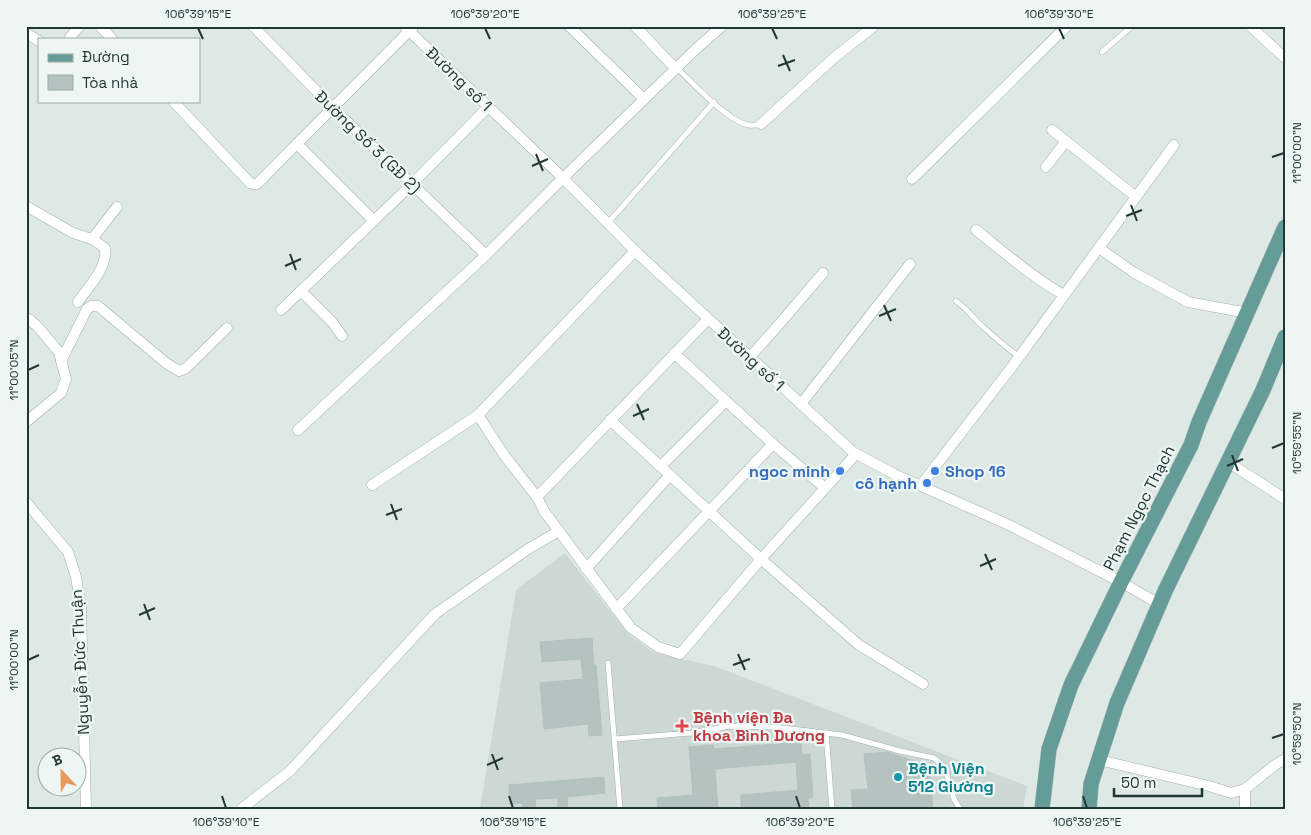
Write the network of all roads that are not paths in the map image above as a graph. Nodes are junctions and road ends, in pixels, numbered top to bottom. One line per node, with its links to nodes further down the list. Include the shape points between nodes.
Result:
1 (80, 26): 13 (street)
2 (253, 26): 23 (street, Đường Số 3 (GĐ 2))
3 (569, 26): 19 (street)
4 (635, 26): 18 (street)
5 (722, 26): 18 (street)
6 (874, 26): 24 (street)
7 (1067, 26): 31 (street)
8 (1132, 26): 16 (lane)
9 (1250, 26): 17 (street)
10 (101, 27): 14 (street)
11 (409, 28): 22 (street, Đường số 1); 23 (street)
12 (26, 34): 15 (street)
13 (70, 37)
14 (111, 38)
15 (38, 40)
16 (1102, 52)
17 (1285, 58)
18 (677, 67): 19 (street); 21 (lane)
19 (644, 99): 30 (street)
20 (173, 102): 27 (street, via 250,183 257,184)
21 (714, 102): 24 (lane, via 744,124); 37 (lane)
22 (488, 107): 30 (street, Đường số 1); 32 (street)
23 (333, 108): 27 (street); 32 (street, Đường Số 3 (GĐ 2))
24 (761, 124)
25 (1052, 130): 26 (street)
26 (1066, 141): 29 (street); 33 (street)
27 (297, 144): 36 (street)
28 (1174, 145): 33 (street)
29 (1046, 167)
30 (562, 178): 37 (street, Đường số 1); 43 (street)
31 (912, 179)
32 (412, 184): 36 (street); 43 (street, Đường Số 3 (GĐ 2))
33 (1136, 197): 41 (street)
34 (26, 206): 40 (street, via 73,233)
35 (117, 207): 40 (street)
36 (374, 221): 46 (street)
37 (607, 223): 42 (street, Đường số 1)
38 (1285, 227): 51 (main road, Phạm Ngọc Thạch)
39 (976, 230): 47 (street, via 1028,272)
40 (92, 239): 49 (street, via 104,248 106,254 103,267)
41 (1099, 248): 47 (street); 51 (street, via 1133,272 1188,302)
42 (635, 251): 53 (street, Đường số 1); 63 (street)
43 (486, 255): 66 (street)
44 (910, 264): 62 (street)
45 (823, 272): 58 (street)
46 (301, 291): 50 (street); 55 (street)
47 (1064, 295): 59 (street)
48 (956, 301): 59 (lane)
49 (78, 302)
50 (281, 310)
51 (1248, 313): 82 (main road, Phạm Ngọc Thạch, via 1191,445)
52 (29, 319): 60 (street, via 59,352)
53 (708, 319): 57 (street); 58 (street, Đường số 1)
54 (227, 328): 60 (street, via 190,365 179,371 98,306 91,306)
55 (342, 336)
56 (1285, 338): 69 (main road)
57 (674, 353): 61 (street); 64 (street)
58 (750, 357): 62 (street, Đường số 1)
59 (1019, 357): 73 (street)
60 (61, 361): 65 (street, via 66,379 61,393)
61 (726, 401): 67 (street); 70 (street)
62 (801, 404): 68 (street, Đường số 1)
63 (478, 415): 72 (street); 75 (street)
64 (610, 420): 70 (street); 75 (street)
65 (26, 422)
66 (298, 430)
67 (773, 444): 74 (street); 78 (street)
68 (856, 454): 73 (street, Đường số 1); 74 (street)
69 (1228, 462): 76 (street); 83 (main road)
70 (661, 466): 71 (street)
71 (670, 475): 78 (street); 81 (street)
72 (372, 485)
73 (921, 485): 82 (street, Đường số 1)
74 (825, 488): 80 (street)
75 (536, 498): 79 (street)
76 (1285, 499)
77 (28, 509): 92 (street, Nguyễn Đức Thuận, via 68,552 76,577 80,607)
78 (710, 512): 80 (street); 84 (street)
79 (559, 531): 81 (street); 93 (street, via 435,614 290,771)
80 (761, 558): 84 (street, via 680,654 658,647 631,628); 86 (street, via 859,645)
81 (586, 569): 84 (street)
82 (1122, 582): 83 (street, Đường số 1); 97 (main road, Phạm Ngọc Thạch, via 1071,685 1049,749)
83 (1159, 604): 90 (main road, via 1117,703)
84 (616, 609)
85 (608, 663): 88 (lane)
86 (924, 684)
87 (826, 733): 88 (lane, via 774,726 730,726 691,733); 95 (lane); 96 (lane, via 934,758 947,775)
88 (615, 739): 94 (lane)
89 (1285, 759): 91 (street)
90 (1099, 760): 91 (street, via 1231,793); 98 (main road, via 1091,784)
91 (1245, 790): 99 (street)
92 (86, 809)
93 (241, 809)
94 (620, 809)
95 (832, 809)
96 (960, 809)
97 (1042, 809)
98 (1090, 809)
99 (1245, 809)

